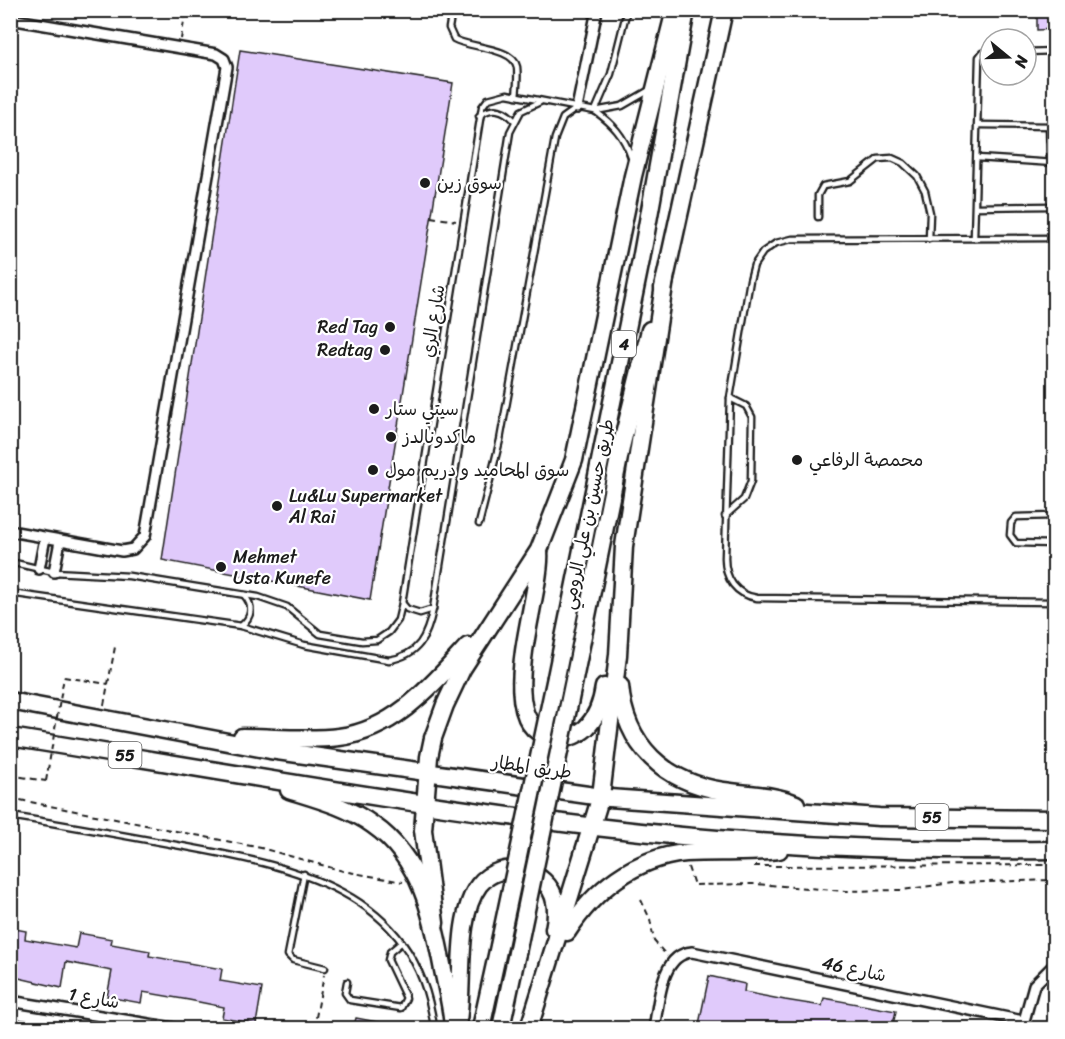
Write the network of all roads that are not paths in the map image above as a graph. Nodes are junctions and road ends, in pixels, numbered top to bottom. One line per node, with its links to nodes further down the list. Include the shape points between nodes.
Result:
1 (452, 10): 12 (lane, via 449,28 454,39 513,59 517,67)
2 (597, 10): 14 (street)
3 (627, 10): 15 (lane, via 611,74)
4 (675, 10): 10 (highway)
5 (686, 10): 76 (highway, طريق حسين بن علي الرومي / 4, bridge, via 641,260)
6 (724, 10): 29 (highway, طريق حسين بن علي الرومي / 4)
7 (10, 19): 36 (street, via 220,56 227,68 147,530 142,542 127,550)
8 (1038, 51): 9 (lane)
9 (1054, 51)
10 (656, 83): 15 (lane, via 635,100); 22 (highway)
11 (978, 87): 18 (lane)
12 (516, 96): 13 (lane); 16 (lane, via 497,94 488,99)
13 (541, 102): 14 (lane); 17 (lane, via 530,105)
14 (577, 108): 15 (lane); 33 (lane, via 560,122 555,138 500,440)
15 (595, 111): 22 (lane, via 624,138)
16 (479, 116): 17 (lane, via 497,109); 46 (lane, شارع الري)
17 (514, 120): 47 (lane)
18 (978, 125): 19 (lane); 20 (lane)
19 (1052, 126): 21 (lane)
20 (977, 158): 21 (lane); 24 (lane)
21 (1052, 160)
22 (633, 176): 38 (highway, via 578,441 558,506)
23 (1054, 206): 24 (lane)
24 (976, 207): 26 (lane)
25 (818, 217): 28 (lane, via 818,195 823,186 850,181 878,159 892,158 911,169 926,191)
26 (974, 238): 27 (lane); 28 (lane)
27 (1054, 238)
28 (929, 239): 30 (lane, via 792,239 769,246 752,272)
29 (665, 279): 50 (highway, via 624,546); 77 (highway, طريق حسين بن علي الرومي / 4, bridge, via 630,410)
30 (730, 398): 31 (lane); 31 (lane, via 746,406 752,417 751,481 744,499)
31 (725, 516): 45 (lane, via 726,572 733,585 750,597)
32 (1054, 516): 37 (lane, via 1016,517 1010,535 1016,543)
33 (479, 524)
34 (10, 531): 35 (street)
35 (45, 538): 36 (street); 41 (street)
36 (60, 541): 42 (street)
37 (1054, 544)
38 (539, 550): 48 (highway); 50 (highway, via 539,578 521,679 528,722 544,735 557,739 583,730 598,712 607,669)
39 (1054, 561): 45 (lane)
40 (10, 562): 41 (lane, شارع الري)
41 (39, 569): 42 (lane, شارع الري)
42 (54, 572): 44 (lane, شارع الري, via 129,576)
43 (10, 593): 49 (lane)
44 (243, 594): 46 (lane, شارع الري, via 287,607 320,634 362,641 377,640 389,632 398,620); 49 (lane, via 251,610)
45 (1054, 602)
46 (402, 603): 47 (lane, via 420,614)
47 (433, 609): 49 (lane, via 424,640 415,651 389,660 304,645)
48 (497, 615): 52 (highway, via 419,698 374,727 340,737); 54 (highway, via 462,669 445,705 433,738)
49 (242, 626)
50 (618, 655): 56 (highway); 58 (highway, via 626,719 636,741 659,766 695,784 774,797)
51 (10, 701): 52 (highway, طريق المطار / 55)
52 (199, 736): 54 (highway, طريق المطار / 55)
53 (10, 737): 55 (highway, 55)
54 (427, 773): 56 (highway, طريق المطار / 55); 57 (highway)
55 (239, 774): 57 (highway, 55); 65 (highway, via 362,817 393,843 421,885)
56 (601, 796): 58 (highway, طريق المطار / 55); 61 (highway)
57 (425, 803): 61 (highway, 55); 65 (highway, via 424,853)
58 (810, 811): 60 (highway, طريق المطار / 55)
59 (10, 816): 64 (lane, via 234,855)
60 (1054, 819)
61 (593, 827): 62 (highway, 55); 67 (highway)
62 (810, 845): 63 (highway, 55, via 945,852); 67 (highway, via 744,853 687,853 649,862 600,890)
63 (1054, 850)
64 (304, 874): 66 (lane, via 362,903); 69 (lane, via 288,955 293,960)
65 (435, 923): 75 (highway)
66 (402, 942): 70 (lane, via 390,952 388,960 406,998 401,1008 350,1000 345,993); 74 (lane, via 428,995)
67 (555, 950): 75 (highway, via 555,900 548,886 537,875 522,870 492,874 480,884 466,921); 78 (highway)
68 (1054, 965): 72 (street, via 1034,985)
69 (325, 968)
70 (347, 982)
71 (10, 1001): 73 (street, شارع 1)
72 (1022, 1024): 79 (street, شارع 46, via 692,952 676,958 664,980)
73 (173, 1029)
74 (434, 1029)
75 (455, 1029)
76 (481, 1029)
77 (501, 1029)
78 (529, 1029)
79 (654, 1029)

